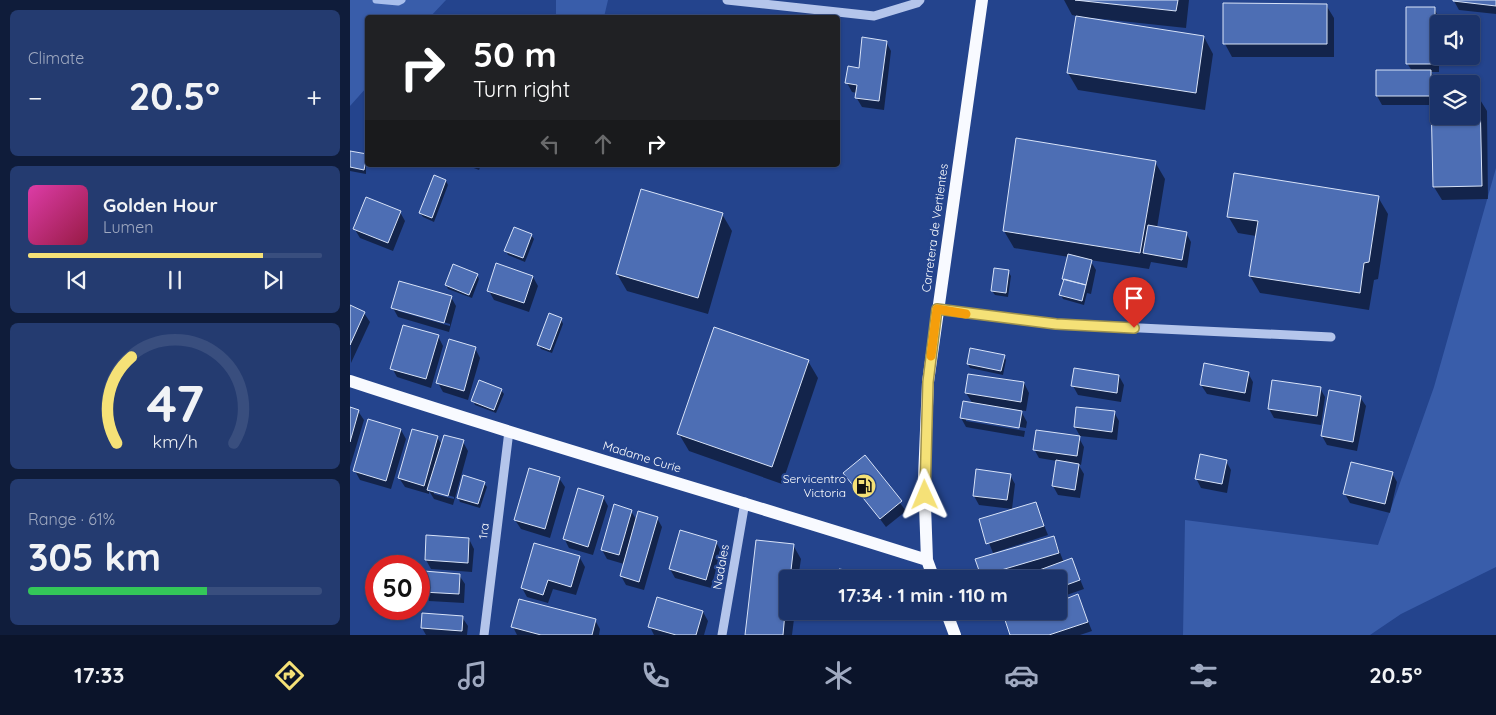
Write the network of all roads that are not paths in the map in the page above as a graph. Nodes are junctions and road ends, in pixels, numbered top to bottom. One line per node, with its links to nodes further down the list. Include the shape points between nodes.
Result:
1 (727, 0): 2 (street, via 874,16)
2 (920, 0)
3 (982, 0): 4 (main road, Carretera de Vertientes)
4 (937, 309): 5 (street, via 1056,324); 9 (main road, Carretera de Vertientes, via 927,401 924,478)
5 (1330, 337)
6 (350, 381): 7 (main road, Madame Curie)
7 (509, 431): 8 (main road, Madame Curie); 12 (street, 1ra)
8 (744, 502): 9 (main road, Madame Curie); 13 (street, Nadales)
9 (926, 560): 10 (main road, Carretera de Vertientes)
10 (930, 570)
11 (949, 620): 14 (main road)
12 (484, 635)
13 (722, 635)
14 (955, 635)

